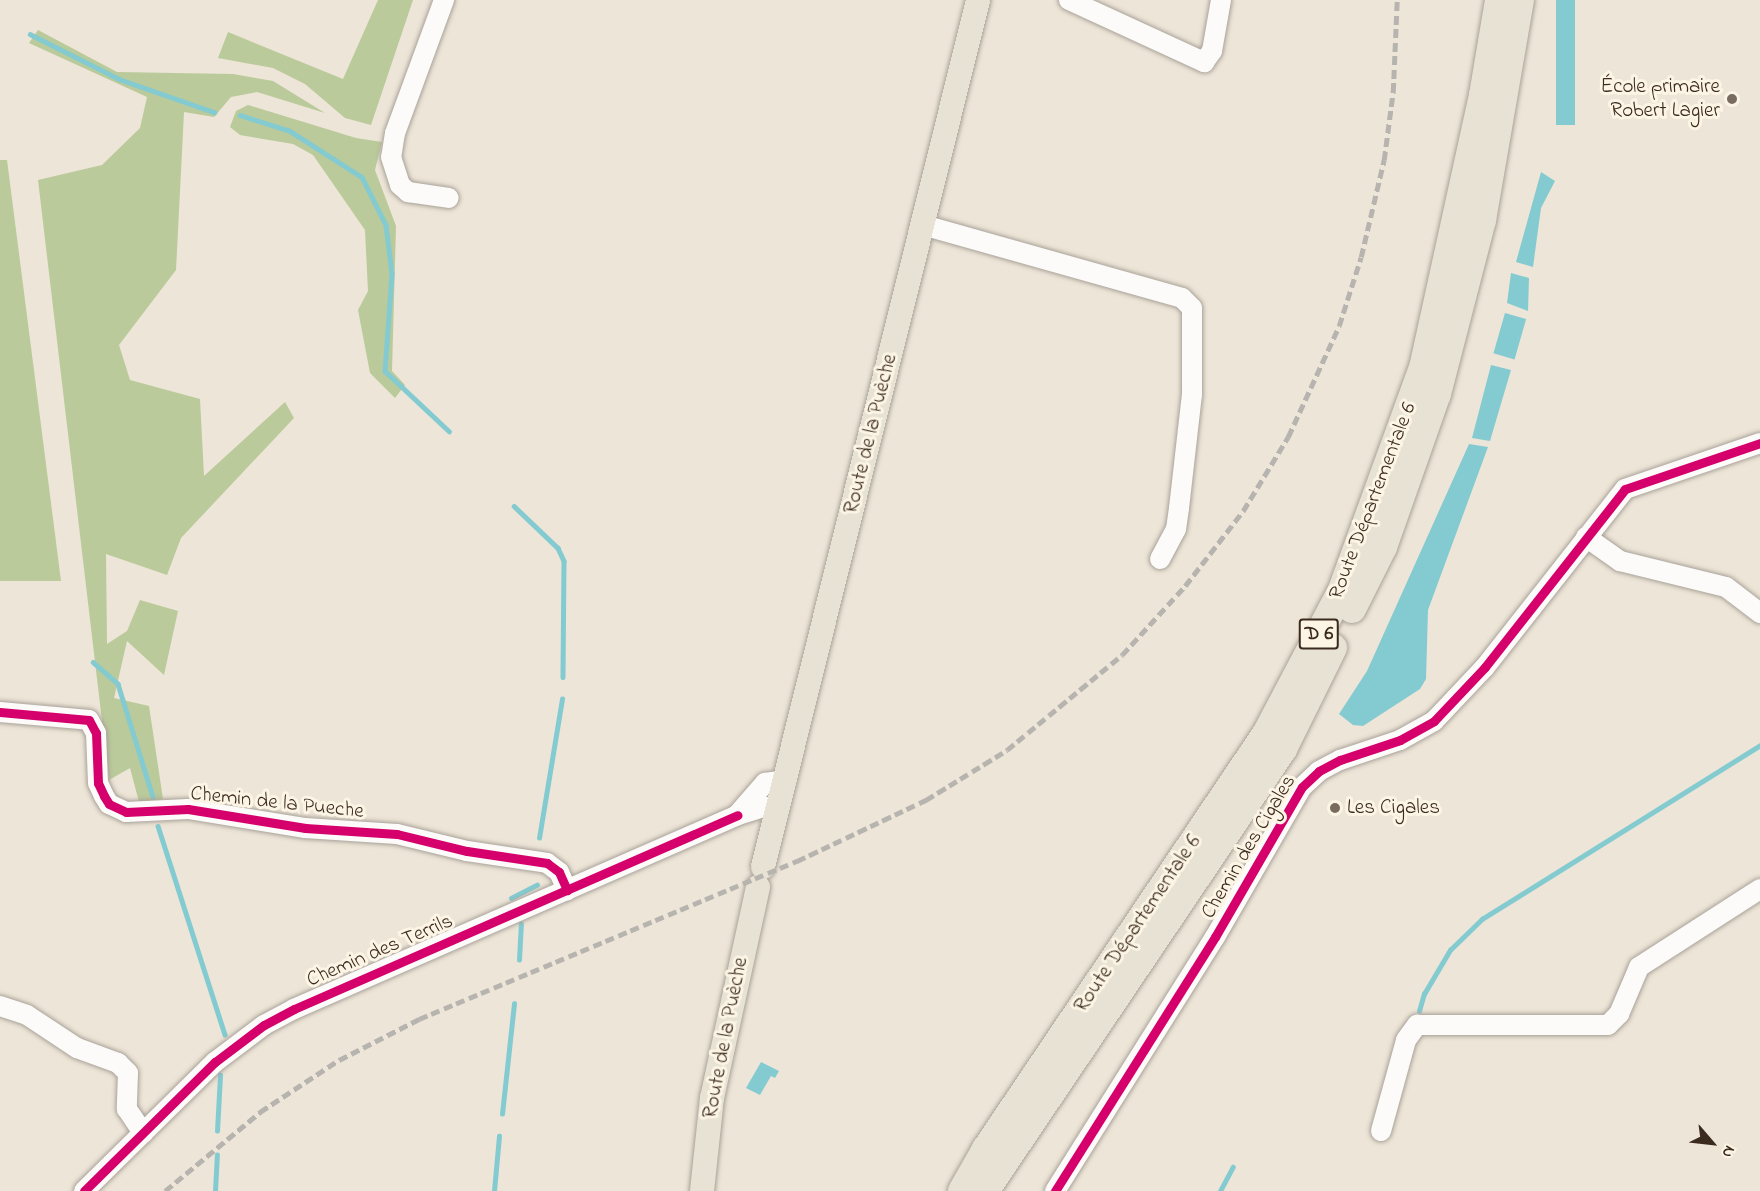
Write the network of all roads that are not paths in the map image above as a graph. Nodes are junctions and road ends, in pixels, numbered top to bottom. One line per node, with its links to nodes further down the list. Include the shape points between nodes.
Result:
1 (444, 0): 7 (street, via 395,133 391,157 400,186 408,192)
2 (978, 0): 8 (main road, Route de la Puèche)
3 (1069, 0): 4 (street, via 1204,62 1212,51)
4 (1221, 0)
5 (1499, 0): 19 (highway, Route Départementale 6 / D 6, via 1484,95 1423,368 1342,590 1265,736)
6 (1520, 0): 27 (highway, Route Départementale 6 / D 6, via 1482,220 1437,394 1383,547 1283,749)
7 (449, 198)
8 (923, 225): 11 (street, via 1182,298 1192,308 1192,394 1180,499 1176,529); 14 (main road, Route de la Puèche)
9 (1760, 443): 10 (street, Chemin des Cigales, via 1625,489)
10 (1586, 537): 12 (street, via 1620,561 1726,587); 28 (street, Chemin des Cigales, via 1485,667 1434,721 1400,740 1325,767 1302,787 1215,937)
11 (1160, 559)
12 (1760, 613)
13 (0, 712): 18 (street, Chemin de la Pueche, via 89,720 96,733 99,783 104,796 109,804 126,812 188,809 305,828 397,834 466,851 547,863 559,872)
14 (787, 780): 15 (main road, Route de la Puèche); 16 (street, Chemin des Terrils, via 765,783)
15 (779, 808): 16 (street, Chemin des Terrils, via 764,807); 24 (main road, Route de la Puèche, via 712,1098)
16 (737, 815): 18 (street, Chemin des Terrils)
17 (1760, 889): 21 (street, via 1639,967 1619,1014 1608,1025 1417,1025 1406,1040)
18 (567, 890): 22 (street, Chemin des Terrils, via 264,1025 215,1062)
19 (1089, 997): 25 (highway, via 996,1112); 26 (highway, Route Départementale 6 / D 6)
20 (0, 1006): 22 (street, via 27,1015 77,1048 118,1064 128,1073 127,1109)
21 (1381, 1131)
22 (143, 1133): 23 (street, Chemin des Terrils)
23 (84, 1191)
24 (702, 1191)
25 (940, 1191)
26 (962, 1191)
27 (985, 1191)
28 (1055, 1191)

